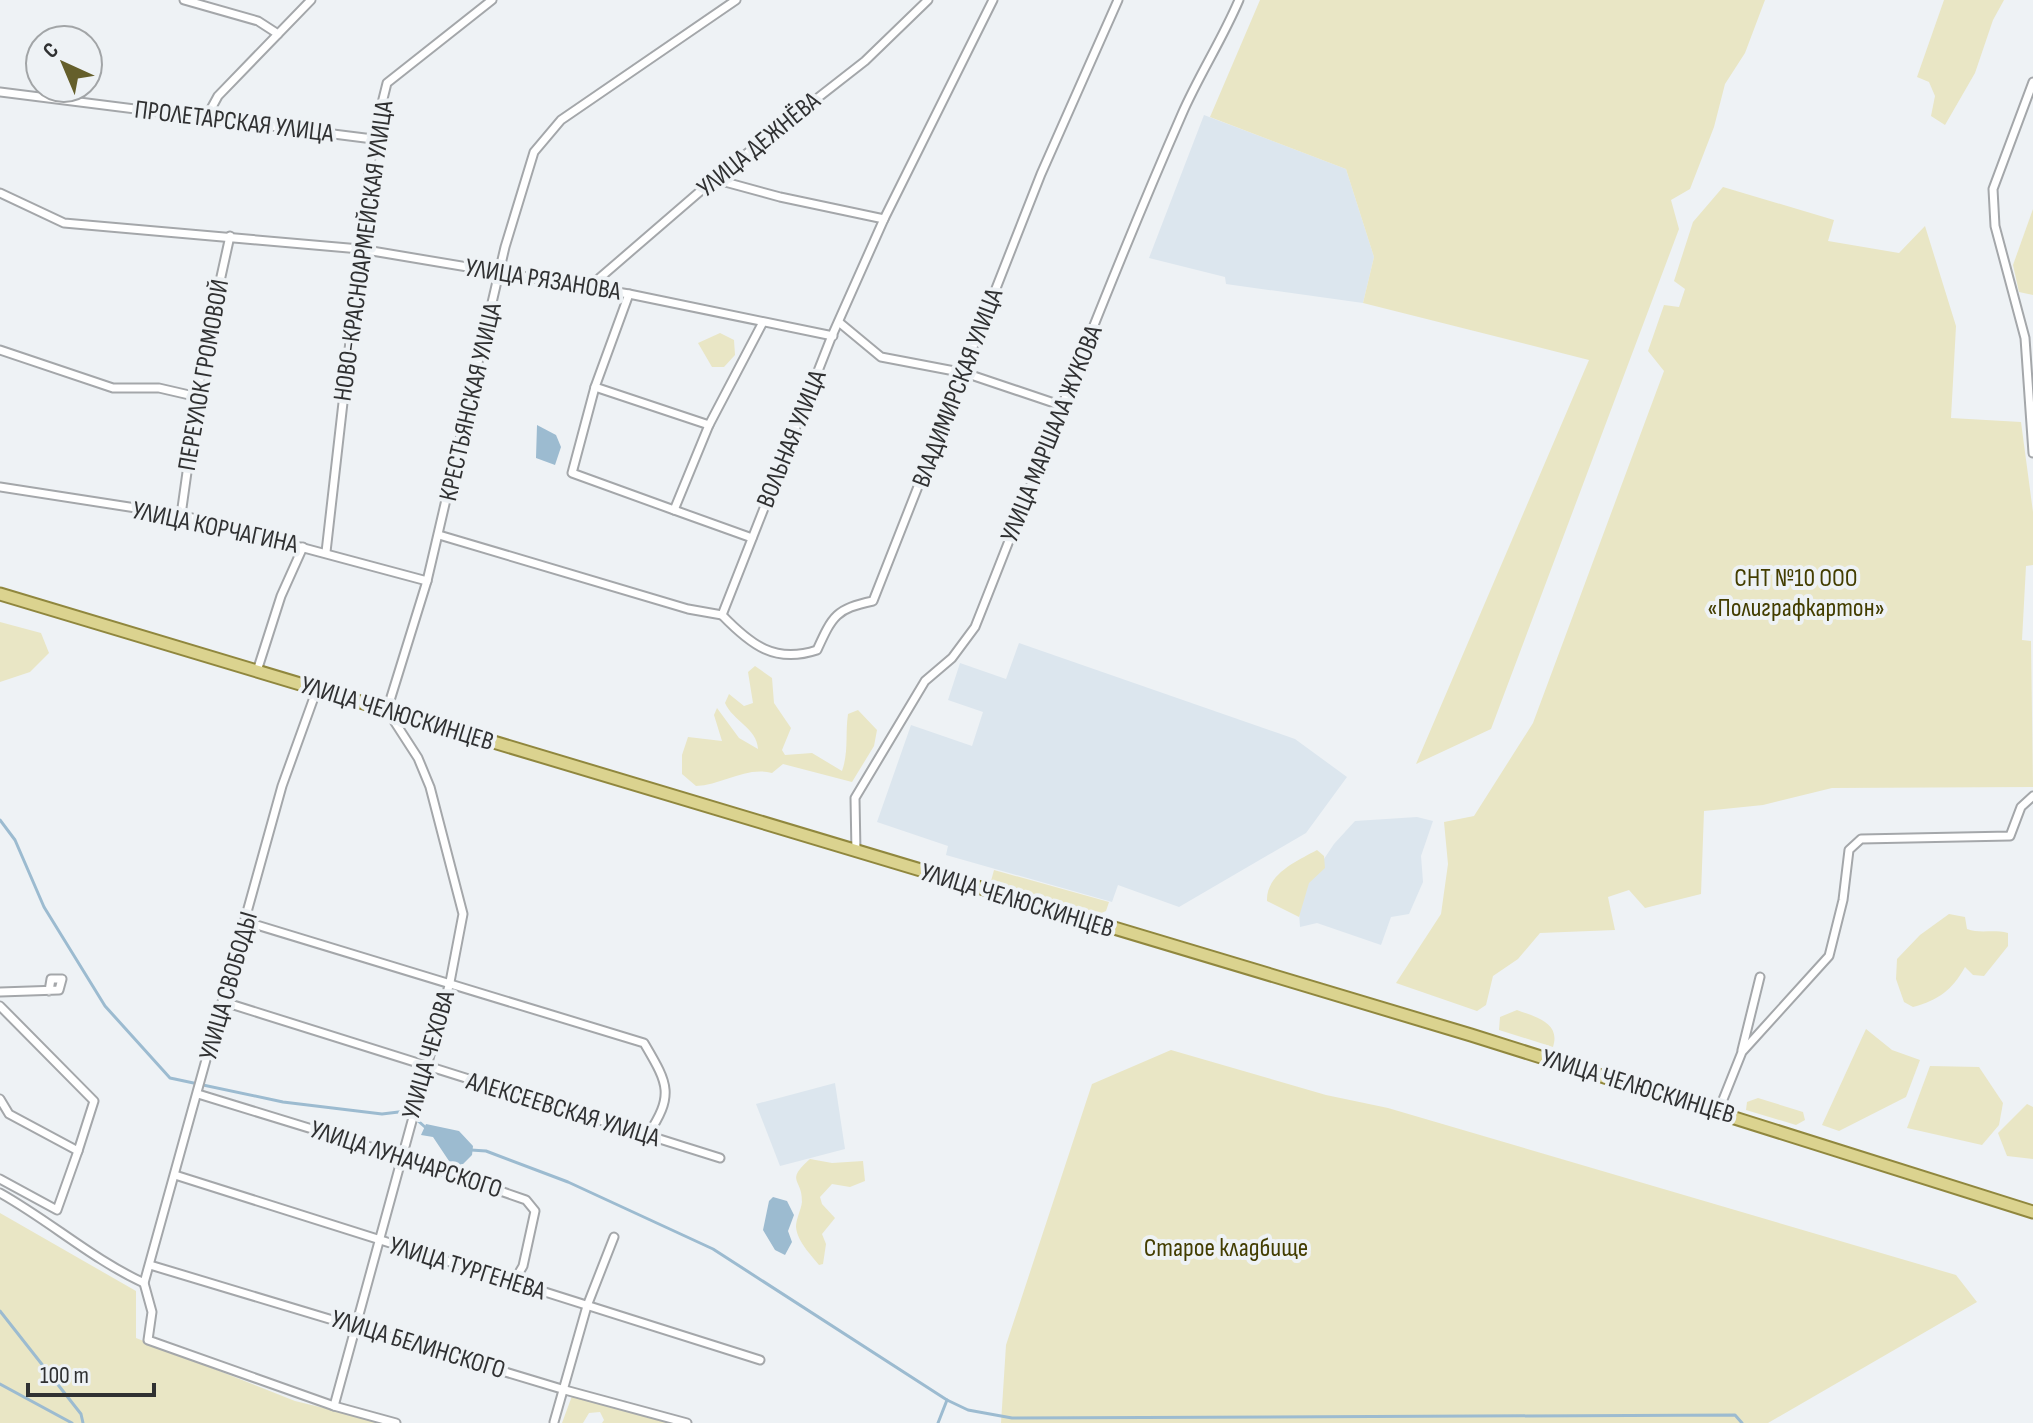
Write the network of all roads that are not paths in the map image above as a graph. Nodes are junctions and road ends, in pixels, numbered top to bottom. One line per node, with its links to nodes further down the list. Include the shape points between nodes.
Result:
1 (184, 0): 9 (street, via 258,21)
2 (311, 0): 9 (street)
3 (492, 0): 13 (street, НОВО-КРАСНОАРМЕЙСКАЯ УЛИЦА, via 387,83)
4 (736, 0): 19 (street, КРЕСТЬЯНСКАЯ УЛИЦА, via 561,120 534,152)
5 (928, 0): 14 (street, УЛИЦА ДЕЖНЁВА, via 865,61)
6 (993, 0): 16 (street)
7 (1118, 0): 26 (street, ВЛАДИМИРСКАЯ УЛИЦА, via 1041,174)
8 (1239, 0): 29 (street, УЛИЦА МАРШАЛА ЖУКОВА, via 1183,111)
9 (278, 34): 12 (street, via 218,96)
10 (2033, 82): 31 (street, via 1993,189 1995,226 2025,338)
11 (0, 92): 12 (street, ПРОЛЕТАРСКАЯ УЛИЦА)
12 (206, 118): 13 (street, ПРОЛЕТАРСКАЯ УЛИЦА)
13 (373, 139): 18 (street, НОВО-КРАСНОАРМЕЙСКАЯ УЛИЦА)
14 (714, 179): 16 (street); 20 (street, УЛИЦА ДЕЖНЁВА)
15 (0, 193): 17 (street, УЛИЦА РЯЗАНОВА, via 64,223)
16 (884, 219): 22 (street)
17 (230, 236): 18 (street, УЛИЦА РЯЗАНОВА); 28 (street, ПЕРЕУЛОК ГРОМОВОЙ)
18 (360, 249): 19 (street, УЛИЦА РЯЗАНОВА); 38 (street, НОВО-КРАСНОАРМЕЙСКАЯ УЛИЦА)
19 (501, 274): 20 (street, УЛИЦА РЯЗАНОВА); 35 (street, КРЕСТЬЯНСКАЯ УЛИЦА)
20 (588, 288): 21 (street, УЛИЦА РЯЗАНОВА)
21 (629, 294): 23 (street, УЛИЦА РЯЗАНОВА); 27 (street)
22 (840, 323): 24 (street); 26 (street, via 881,357)
23 (762, 324): 24 (street, УЛИЦА РЯЗАНОВА); 30 (street)
24 (831, 338): 36 (street, ВОЛЬНАЯ УЛИЦА)
25 (0, 350): 28 (street, via 113,388 159,388)
26 (965, 373): 29 (street); 41 (street, ВЛАДИМИРСКАЯ УЛИЦА, via 873,601 843,607 817,650 796,657 745,639)
27 (595, 387): 30 (street); 33 (street, via 572,473)
28 (198, 397): 34 (street, ПЕРЕУЛОК ГРОМОВОЙ)
29 (1063, 406): 46 (street, УЛИЦА МАРШАЛА ЖУКОВА, via 975,627 952,658 925,681 855,798)
30 (709, 425): 33 (street)
31 (2033, 453)
32 (0, 487): 34 (street, УЛИЦА КОРЧАГИНА)
33 (674, 510): 36 (street)
34 (181, 515): 37 (street, УЛИЦА КОРЧАГИНА)
35 (439, 535): 39 (street, КРЕСТЬЯНСКАЯ УЛИЦА); 41 (street)
36 (752, 538): 41 (street, ВОЛЬНАЯ УЛИЦА)
37 (303, 547): 38 (street, УЛИЦА КОРЧАГИНА); 42 (street)
38 (326, 552): 39 (street, УЛИЦА КОРЧАГИНА)
39 (427, 581): 44 (street, КРЕСТЬЯНСКАЯ УЛИЦА)
40 (0, 594): 42 (main road, УЛИЦА ЧЕЛЮСКИНЦЕВ)
41 (722, 615)
42 (257, 671): 43 (main road, УЛИЦА ЧЕЛЮСКИНЦЕВ)
43 (317, 689): 44 (main road, УЛИЦА ЧЕЛЮСКИНЦЕВ); 47 (street, УЛИЦА СВОБОДЫ, via 282,786)
44 (387, 710): 46 (main road, УЛИЦА ЧЕЛЮСКИНЦЕВ); 49 (street, УЛИЦА ЧЕХОВА, via 430,787 463,914)
45 (2033, 796): 54 (street, via 2021,807 2010,836 1861,839 1849,850 1829,956)
46 (856, 853): 58 (main road, УЛИЦА ЧЕЛЮСКИНЦЕВ)
47 (247, 922): 49 (street); 52 (street, УЛИЦА СВОБОДЫ)
48 (1760, 977): 54 (street)
49 (450, 982): 55 (street, УЛИЦА ЧЕХОВА); 59 (street, via 644,1043 665,1078 664,1109)
50 (49, 991): 51 (street)
51 (0, 992)
52 (224, 1002): 55 (street, АЛЕКСЕЕВСКАЯ УЛИЦА); 56 (street, УЛИЦА СВОБОДЫ)
53 (0, 1006): 60 (street, via 94,1101)
54 (1742, 1052): 58 (street)
55 (426, 1067): 59 (street, АЛЕКСЕЕВСКАЯ УЛИЦА); 61 (street, УЛИЦА ЧЕХОВА)
56 (198, 1094): 61 (street, УЛИЦА ЛУНАЧАРСКОГО); 63 (street, УЛИЦА СВОБОДЫ)
57 (0, 1099): 60 (street, via 9,1114)
58 (1718, 1112): 67 (main road, УЛИЦА ЧЕЛЮСКИНЦЕВ)
59 (647, 1136): 62 (street, АЛЕКСЕЕВСКАЯ УЛИЦА)
60 (78, 1151): 66 (street)
61 (400, 1156): 70 (street, УЛИЦА ЧЕХОВА); 73 (street, УЛИЦА ЛУНАЧАРСКОГО, via 533,1205 533,1231)
62 (720, 1158)
63 (175, 1175): 70 (street, УЛИЦА ТУРГЕНЕВА); 71 (street, УЛИЦА СВОБОДЫ)
64 (0, 1179): 66 (street)
65 (0, 1193): 68 (street)
66 (57, 1210): 68 (street)
67 (2033, 1212)
68 (53, 1225): 72 (street, via 116,1270)
69 (614, 1237): 74 (street)
70 (379, 1242): 73 (street, УЛИЦА ТУРГЕНЕВА); 75 (street, УЛИЦА ЧЕХОВА)
71 (150, 1265): 72 (street, УЛИЦА СВОБОДЫ); 75 (street, УЛИЦА БЕЛИНСКОГО)
72 (144, 1283): 78 (street, via 152,1312 148,1340)
73 (513, 1283): 74 (street, УЛИЦА ТУРГЕНЕВА)
74 (587, 1306): 76 (street, УЛИЦА ТУРГЕНЕВА); 77 (street)
75 (357, 1326): 77 (street, УЛИЦА БЕЛИНСКОГО); 78 (street, УЛИЦА ЧЕХОВА)
76 (760, 1360)
77 (565, 1390): 79 (street); 81 (street, УЛИЦА БЕЛИНСКОГО)
78 (334, 1406): 80 (street)
79 (554, 1422)
80 (396, 1423)
81 (687, 1423)

